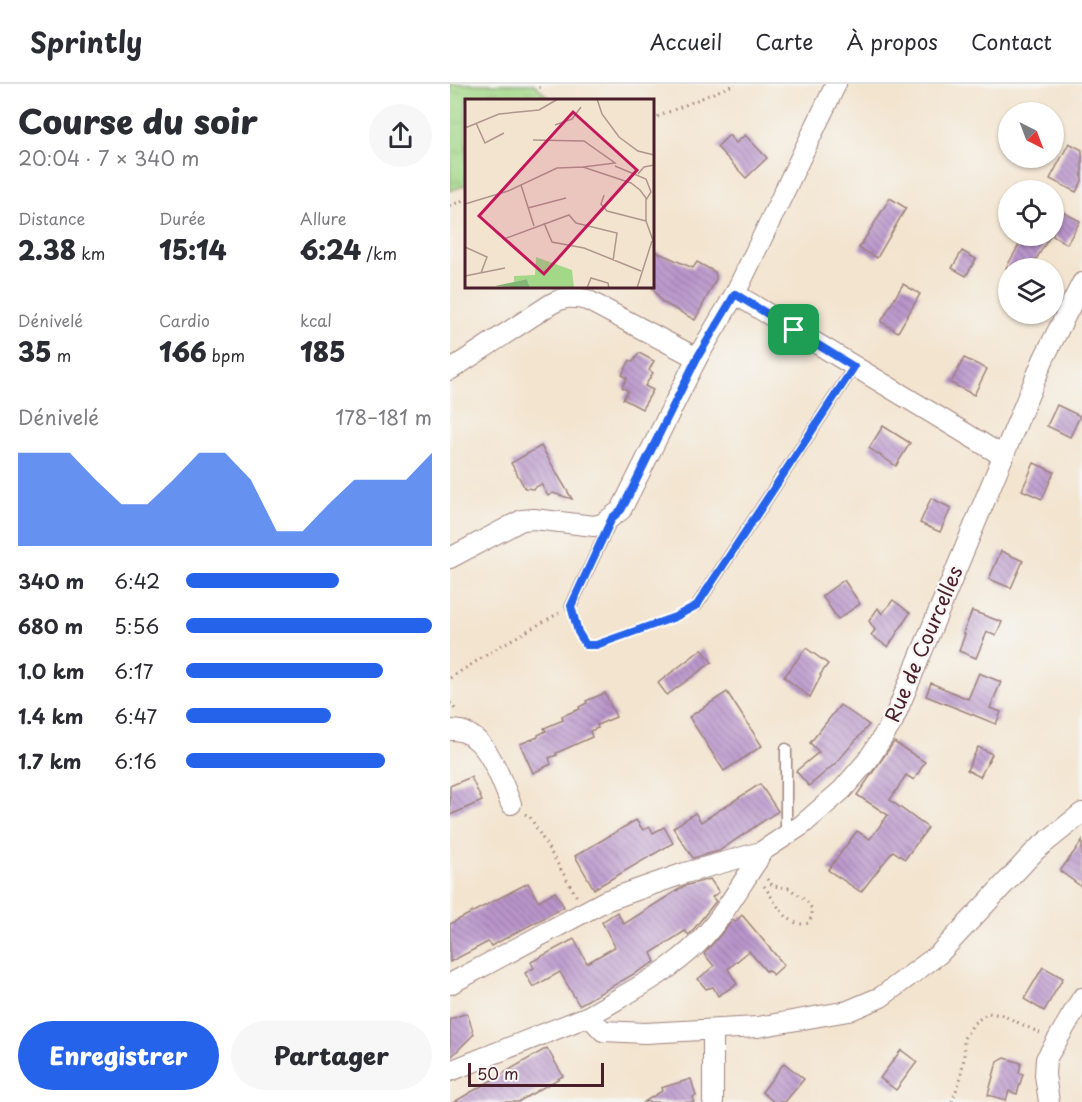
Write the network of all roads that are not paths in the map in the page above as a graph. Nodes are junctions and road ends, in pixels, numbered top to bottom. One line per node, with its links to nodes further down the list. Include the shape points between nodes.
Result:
1 (836, 84): 3 (street)
2 (1082, 284): 7 (street, Rue de Courcelles, via 1044,358)
3 (735, 294): 4 (street); 5 (street)
4 (697, 358): 6 (street, via 587,300 574,297 550,304); 8 (street, via 626,501)
5 (854, 367): 7 (street); 10 (lane)
6 (450, 370)
7 (1003, 456): 16 (street, Rue de Courcelles, via 893,722 842,790)
8 (612, 518): 9 (street, via 594,526 522,520); 11 (lane)
9 (450, 558)
10 (697, 605)
11 (571, 606)
12 (450, 730): 14 (street, via 459,730 477,741 492,760)
13 (786, 749): 16 (lane)
14 (511, 804)
15 (1082, 813): 21 (street, via 1036,850 939,954 881,998 848,1011 758,1027)
16 (786, 835): 17 (street, Rue de Courcelles)
17 (761, 852): 18 (street, Rue de Courcelles, via 605,902); 20 (street, via 698,944)
18 (450, 984)
19 (1082, 998): 24 (street, via 1046,1059)
20 (589, 1016): 21 (street, via 603,1031 645,1034); 22 (street)
21 (713, 1030): 23 (street)
22 (450, 1071)
23 (713, 1102)
24 (1049, 1102)

